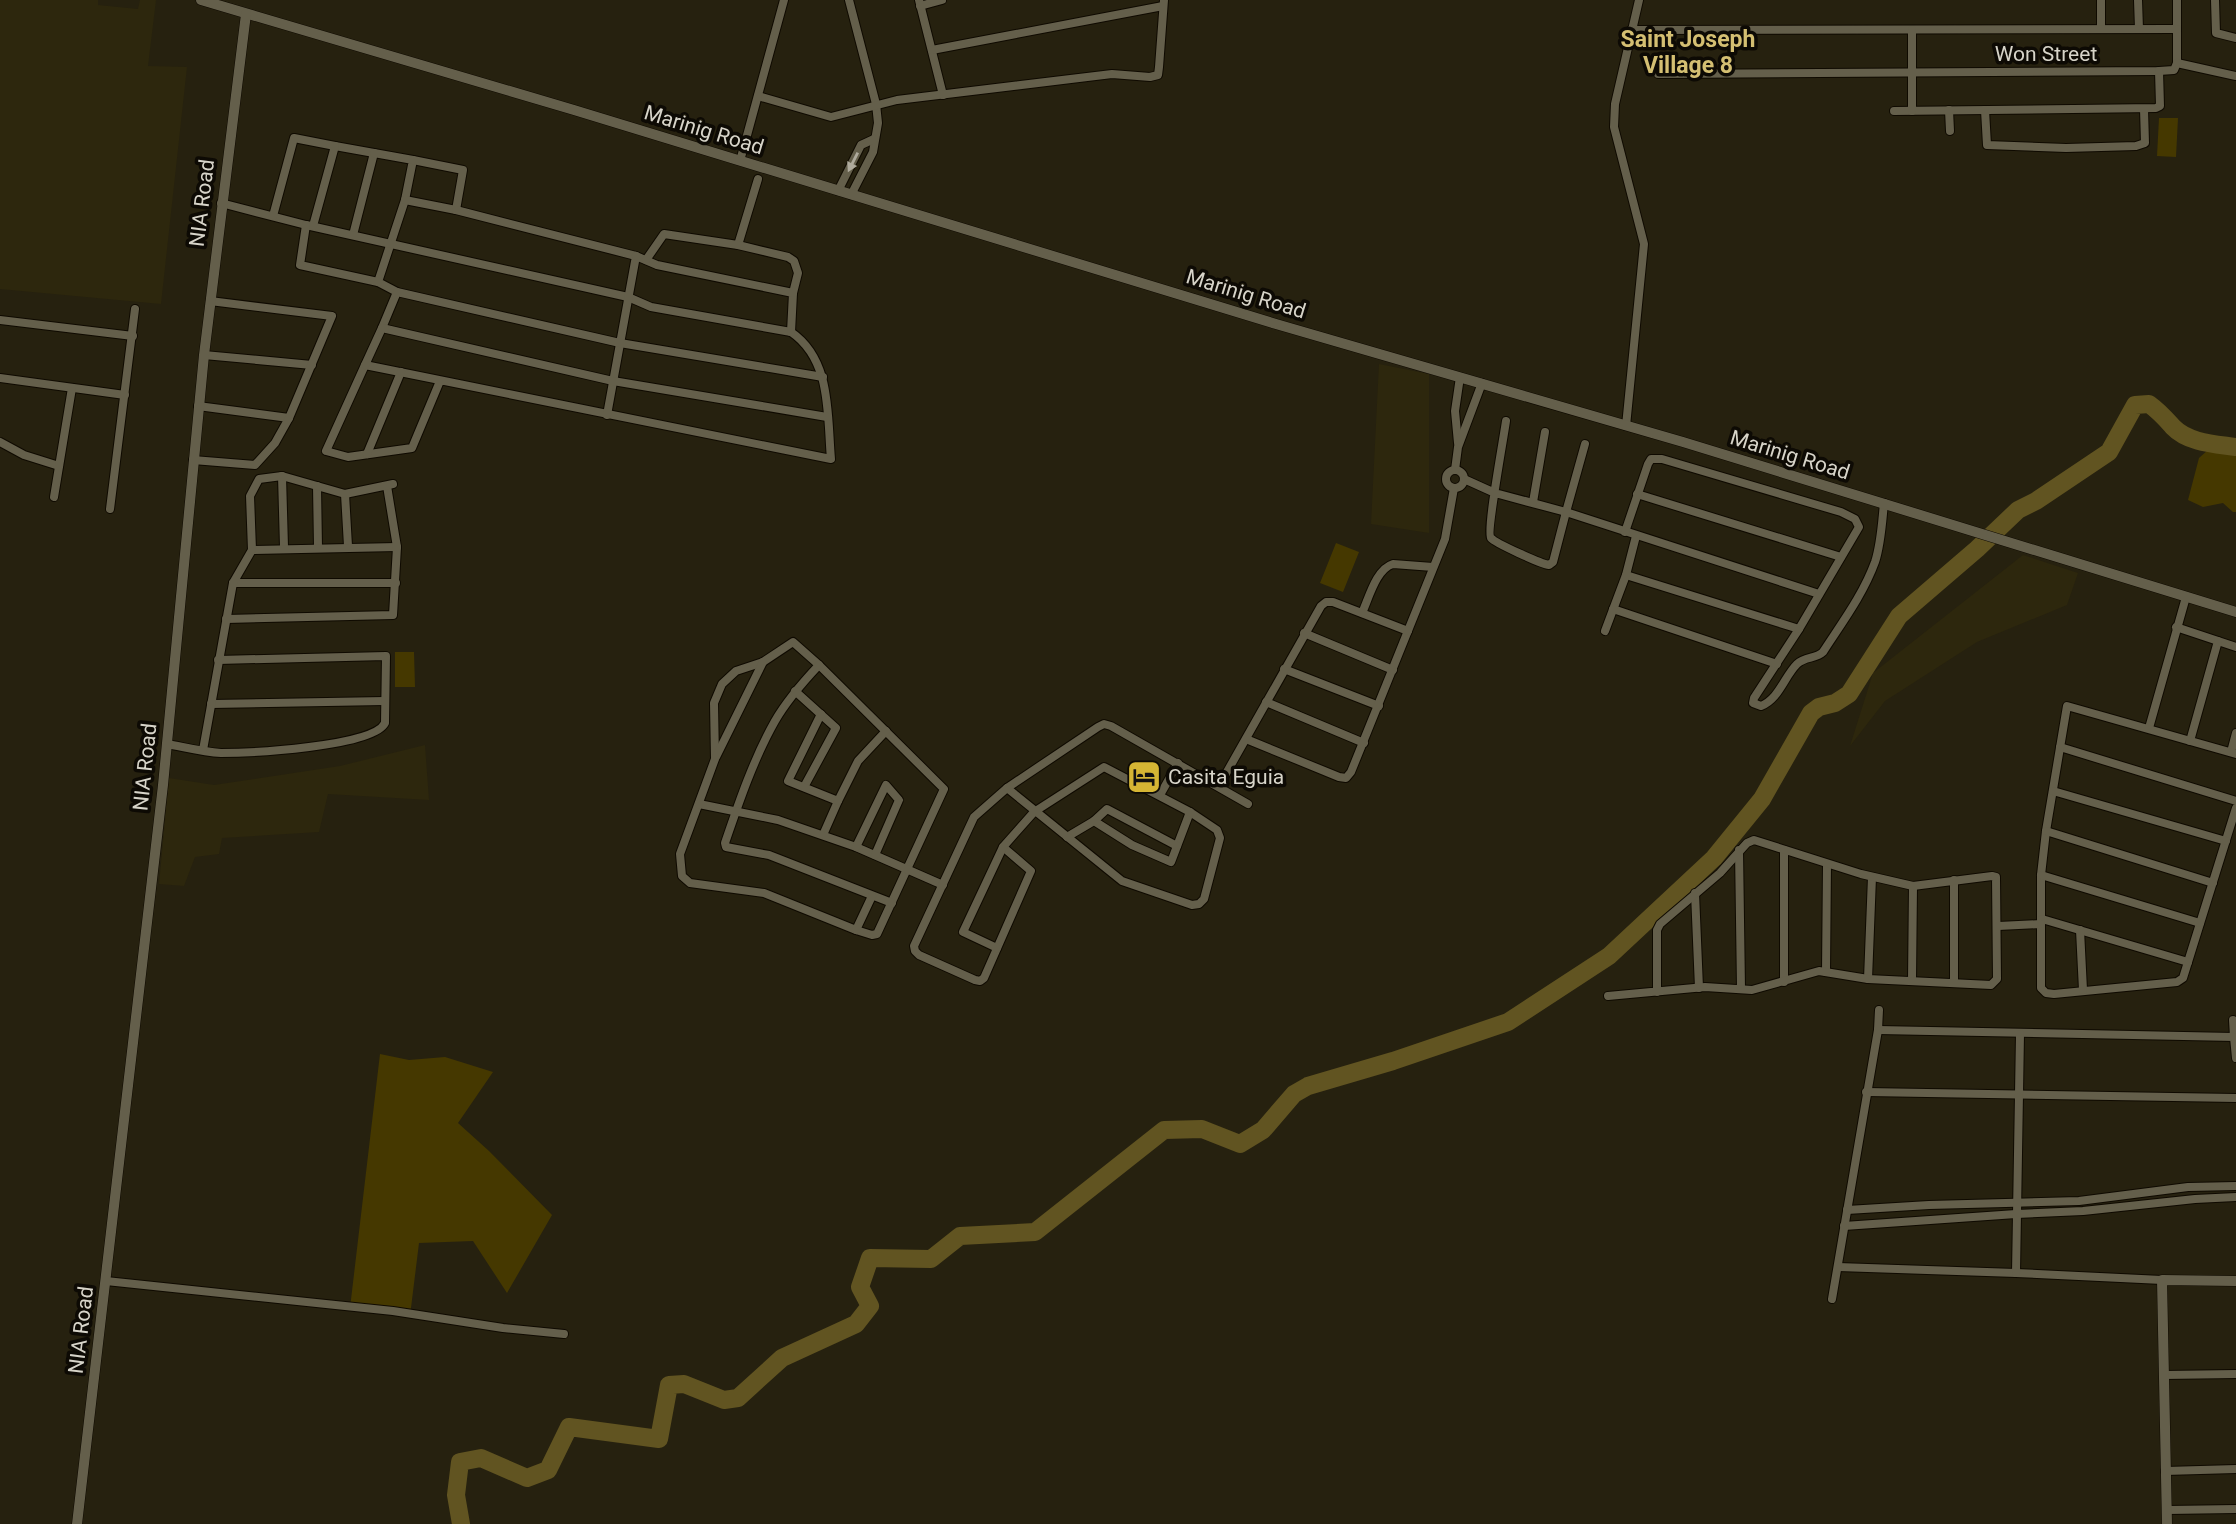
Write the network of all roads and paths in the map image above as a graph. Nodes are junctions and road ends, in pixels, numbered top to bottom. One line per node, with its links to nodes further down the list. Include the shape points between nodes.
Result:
1 (201, 0): 12 (street, Marinig Road)
2 (784, 0): 26 (street)
3 (849, 0): 27 (street)
4 (942, 0): 10 (street)
5 (1639, 0): 16 (street)
6 (2101, 0): 13 (street)
7 (2138, 0): 14 (street)
8 (2177, 0): 15 (street)
9 (2215, 0): 18 (street, via 2216,33)
10 (919, 3): 19 (street)
11 (1163, 3): 19 (street); 25 (street, via 1158,75 1112,74)
12 (246, 13): 38 (street, Marinig Road); 43 (street, NIA Road)
13 (2101, 29): 14 (street); 17 (street)
14 (2139, 29): 15 (street)
15 (2177, 29): 20 (street)
16 (1631, 30): 17 (street); 80 (street, via 1614,127 1644,244)
17 (1912, 30): 22 (street)
18 (2236, 38)
19 (932, 50): 25 (street)
20 (2177, 63): 21 (street, Won Street, via 2175,70); 24 (street)
21 (2159, 71): 22 (street, Won Street); 28 (street, via 2160,106)
22 (1911, 72): 23 (street, Won Street); 32 (street)
23 (1658, 74)
24 (2236, 76)
25 (943, 95): 27 (street)
26 (758, 96): 27 (street, via 831,117); 38 (street)
27 (876, 104): 34 (street)
28 (2144, 109): 30 (street); 30 (street, via 2145,143 2066,148 1987,145)
29 (1949, 110): 30 (street); 32 (street); 33 (street)
30 (1985, 110)
31 (1894, 111): 32 (street)
32 (1912, 111)
33 (1950, 131)
34 (874, 139): 40 (street, one-way to 40, via 861,145); 41 (street, via 873,152)
35 (335, 146): 36 (street); 45 (street, via 294,138); 46 (street)
36 (374, 153): 37 (street); 47 (street)
37 (413, 160): 42 (street); 44 (street, via 463,170)
38 (740, 161): 40 (street, Marinig Road)
39 (758, 180): 49 (street)
40 (838, 191): 41 (street, Marinig Road)
41 (851, 195): 68 (street, Marinig Road)
42 (405, 200): 44 (street); 48 (street)
43 (220, 203): 45 (street); 56 (street, NIA Road)
44 (456, 210): 50 (street)
45 (273, 216): 46 (street)
46 (310, 226): 47 (street); 52 (street, via 300,265)
47 (353, 235): 48 (street)
48 (392, 245): 52 (street); 55 (street)
49 (738, 245): 51 (street, via 664,234); 54 (street, via 794,261 798,273)
50 (636, 256): 51 (street); 55 (street)
51 (646, 260): 54 (street)
52 (378, 282): 53 (street)
53 (397, 292): 59 (street); 62 (street)
54 (793, 293): 60 (street)
55 (628, 297): 60 (street, via 651,307); 62 (street)
56 (210, 301): 63 (street, NIA Road); 64 (street, via 332,316)
57 (135, 309): 61 (street)
58 (0, 320): 61 (street)
59 (382, 328): 65 (street); 71 (street)
60 (791, 332): 67 (street, via 803,340)
61 (133, 336): 74 (street)
62 (620, 343): 67 (street); 71 (street)
63 (204, 355): 64 (street); 75 (street, NIA Road)
64 (312, 365): 78 (street)
65 (365, 365): 66 (street); 85 (street, via 326,451 348,457)
66 (401, 372): 70 (street); 85 (street)
67 (823, 377): 77 (street)
68 (1460, 377): 72 (street, Marinig Road); 84 (street, via 1455,411)
69 (0, 378): 73 (street)
70 (440, 381): 76 (street); 85 (street, via 412,448)
71 (613, 381): 76 (street); 77 (street)
72 (1482, 383): 80 (street, Marinig Road); 84 (street)
73 (72, 388): 74 (street); 87 (street)
74 (125, 395): 99 (street)
75 (198, 406): 78 (street); 86 (street, NIA Road)
76 (607, 415): 77 (street, via 831,459)
77 (827, 416)
78 (289, 418): 86 (street, via 255,465)
79 (1506, 421): 93 (street)
80 (1626, 426): 98 (street, Marinig Road)
81 (1545, 432): 97 (street)
82 (0, 442): 87 (street)
83 (1585, 444): 100 (street)
84 (1458, 447): 88 (street)
85 (367, 454)
86 (193, 460): 144 (street, NIA Road)
87 (59, 466): 96 (street)
88 (1455, 470): 90 (street); 92 (street, via 1446,480)
89 (282, 476): 91 (street); 104 (street); 107 (street, via 259,479 250,496)
90 (1464, 479): 92 (street); 93 (street)
91 (317, 486): 94 (street); 105 (street)
92 (1454, 488): 109 (street)
93 (1495, 493): 97 (street); 100 (street, via 1489,536 1541,564 1553,562)
94 (345, 494): 103 (street); 106 (street, via 390,485)
95 (1637, 494): 101 (street); 108 (street); 108 (street, via 1651,459 1662,459 1841,512 1855,519 1859,527)
96 (54, 497)
97 (1533, 502): 100 (street)
98 (1884, 503): 114 (street, Marinig Road); 128 (street, via 1874,562 1856,601 1823,652 1804,659 1765,705 1755,705 1754,698)
99 (110, 509)
100 (1566, 512): 101 (street)
101 (1625, 532): 102 (street)
102 (1636, 536): 110 (street); 113 (street)
103 (348, 546): 105 (street); 106 (street)
104 (284, 547): 105 (street); 107 (street)
105 (318, 547)
106 (397, 547): 112 (street)
107 (252, 550): 111 (street)
108 (1841, 557): 113 (street)
109 (1433, 567): 117 (street, via 1387,566); 121 (street)
110 (1626, 575): 115 (street); 120 (street)
111 (233, 583): 112 (street); 118 (street)
112 (396, 583): 118 (street, via 393,615)
113 (1819, 594): 120 (street)
114 (2186, 597): 116 (street, Marinig Road); 119 (street)
115 (1613, 610): 122 (street); 128 (street)
116 (2236, 612)
117 (1362, 613): 121 (street); 123 (street, via 1326,602)
118 (226, 619): 126 (street)
119 (2176, 626): 124 (street); 138 (street)
120 (1799, 629): 128 (street)
121 (1408, 631): 131 (street)
122 (1605, 631)
123 (1304, 633): 130 (street); 131 (street)
124 (2218, 641): 125 (street); 142 (street)
125 (2236, 647)
126 (218, 660): 133 (street, via 386,656); 135 (street)
127 (763, 662): 129 (street, via 793,642); 148 (street); 148 (street, via 736,671 722,684 714,703)
128 (1777, 664)
129 (819, 665): 132 (street); 139 (street)
130 (1284, 669): 134 (street); 136 (street)
131 (1393, 670): 136 (street)
132 (795, 691): 137 (street); 161 (street, via 775,721)
133 (386, 701): 135 (street); 146 (street, via 383,727 332,744 274,751)
134 (1266, 702): 141 (street); 143 (street)
135 (211, 704): 146 (street)
136 (1379, 706): 143 (street)
137 (821, 714): 151 (street, via 836,728); 151 (street, via 788,777 788,782)
138 (2149, 728): 142 (street); 145 (street, via 2067,706)
139 (886, 730): 156 (street, via 858,761); 175 (street, via 944,789)
140 (2236, 733): 147 (street)
141 (1245, 739): 143 (street, via 1346,778); 150 (street)
142 (2190, 741): 147 (street)
143 (1364, 743)
144 (167, 744): 146 (street); 221 (street, NIA Road)
145 (2060, 747): 153 (street); 155 (street)
146 (203, 750)
147 (2234, 753)
148 (715, 760): 157 (street)
149 (1178, 763): 150 (street); 152 (street, via 1104,724); 154 (street)
150 (1219, 786): 158 (street)
151 (804, 787): 156 (street)
152 (1007, 788): 162 (street); 180 (street, via 974,817)
153 (2053, 791): 164 (street); 167 (street)
154 (1160, 795): 160 (street); 162 (street, via 1104,767)
155 (2236, 801)
156 (838, 802): 165 (street)
157 (699, 804): 161 (street); 188 (street, via 680,854 684,880 764,893)
158 (1248, 804)
159 (2236, 808): 167 (street)
160 (1190, 812): 166 (street, via 1220,834 1204,900 1199,904 1122,881); 168 (street)
161 (736, 813): 165 (street, via 778,820); 183 (street, via 726,847 769,855)
162 (1034, 813): 166 (street); 170 (street)
163 (1094, 821): 166 (street); 168 (street, via 1107,809); 168 (street, via 1171,862)
164 (2046, 831): 176 (street); 179 (street)
165 (823, 835): 169 (street)
166 (1067, 837)
167 (2226, 841): 179 (street)
168 (1177, 846)
169 (856, 847): 173 (street); 173 (street, via 884,783 899,800)
170 (1003, 847): 190 (street, via 1031,871); 190 (street, via 963,932)
171 (1739, 850): 172 (street, via 1754,840); 182 (street); 198 (street)
172 (1784, 850): 174 (street); 195 (street)
173 (875, 855): 175 (street)
174 (1827, 863): 177 (street); 192 (street)
175 (906, 869): 180 (street); 184 (street)
176 (2041, 875): 185 (street); 186 (street)
177 (1872, 877): 181 (street); 193 (street)
178 (1954, 880): 181 (street); 187 (street, via 1996,877); 196 (street)
179 (2213, 883): 186 (street)
180 (943, 885): 190 (street, via 915,951 980,981)
181 (1913, 886): 194 (street)
182 (1695, 893): 197 (street); 200 (street, via 1657,930)
183 (872, 896): 184 (street); 188 (street)
184 (892, 903): 188 (street, via 877,934)
185 (2041, 922): 187 (street); 189 (street); 199 (street, via 2041,988 2054,994)
186 (2200, 923): 191 (street)
187 (1997, 926): 196 (street, via 1995,982)
188 (856, 930)
189 (2080, 930): 191 (street); 199 (street)
190 (997, 948)
191 (2188, 962): 199 (street, via 2177,982)
192 (1826, 972): 193 (street); 195 (street)
193 (1868, 979): 194 (street)
194 (1912, 980): 196 (street)
195 (1784, 982): 198 (street)
196 (1954, 983)
197 (1699, 988): 198 (street); 200 (street)
198 (1741, 989)
199 (2083, 990)
200 (1657, 992): 201 (street)
201 (1608, 996)
202 (1879, 1010): 204 (street)
203 (2234, 1020): 206 (street)
204 (1878, 1030): 205 (street); 208 (street)
205 (2020, 1034): 206 (street); 209 (street)
206 (2235, 1041): 207 (street)
207 (2236, 1058)
208 (1866, 1092): 209 (street); 214 (street)
209 (2018, 1095): 210 (street); 213 (street)
210 (2236, 1098)
211 (2236, 1186): 213 (street, via 2188,1187 2079,1201)
212 (2236, 1197): 215 (street)
213 (2016, 1202): 214 (street); 215 (street)
214 (1847, 1210): 216 (street)
215 (2016, 1214): 216 (street); 218 (street)
216 (1844, 1226): 217 (street)
217 (1838, 1268): 218 (street); 222 (street)
218 (2016, 1273): 219 (street)
219 (2162, 1280): 220 (street); 225 (street)
220 (2236, 1281)
221 (106, 1282): 223 (street, via 393,1311); 230 (street, NIA Road)
222 (1832, 1299)
223 (564, 1334)
224 (2236, 1374): 225 (street)
225 (2164, 1376): 227 (street)
226 (2236, 1469): 227 (street)
227 (2165, 1471): 229 (street)
228 (2236, 1509): 229 (street)
229 (2167, 1510): 231 (street)
230 (77, 1524)
231 (2167, 1524)

